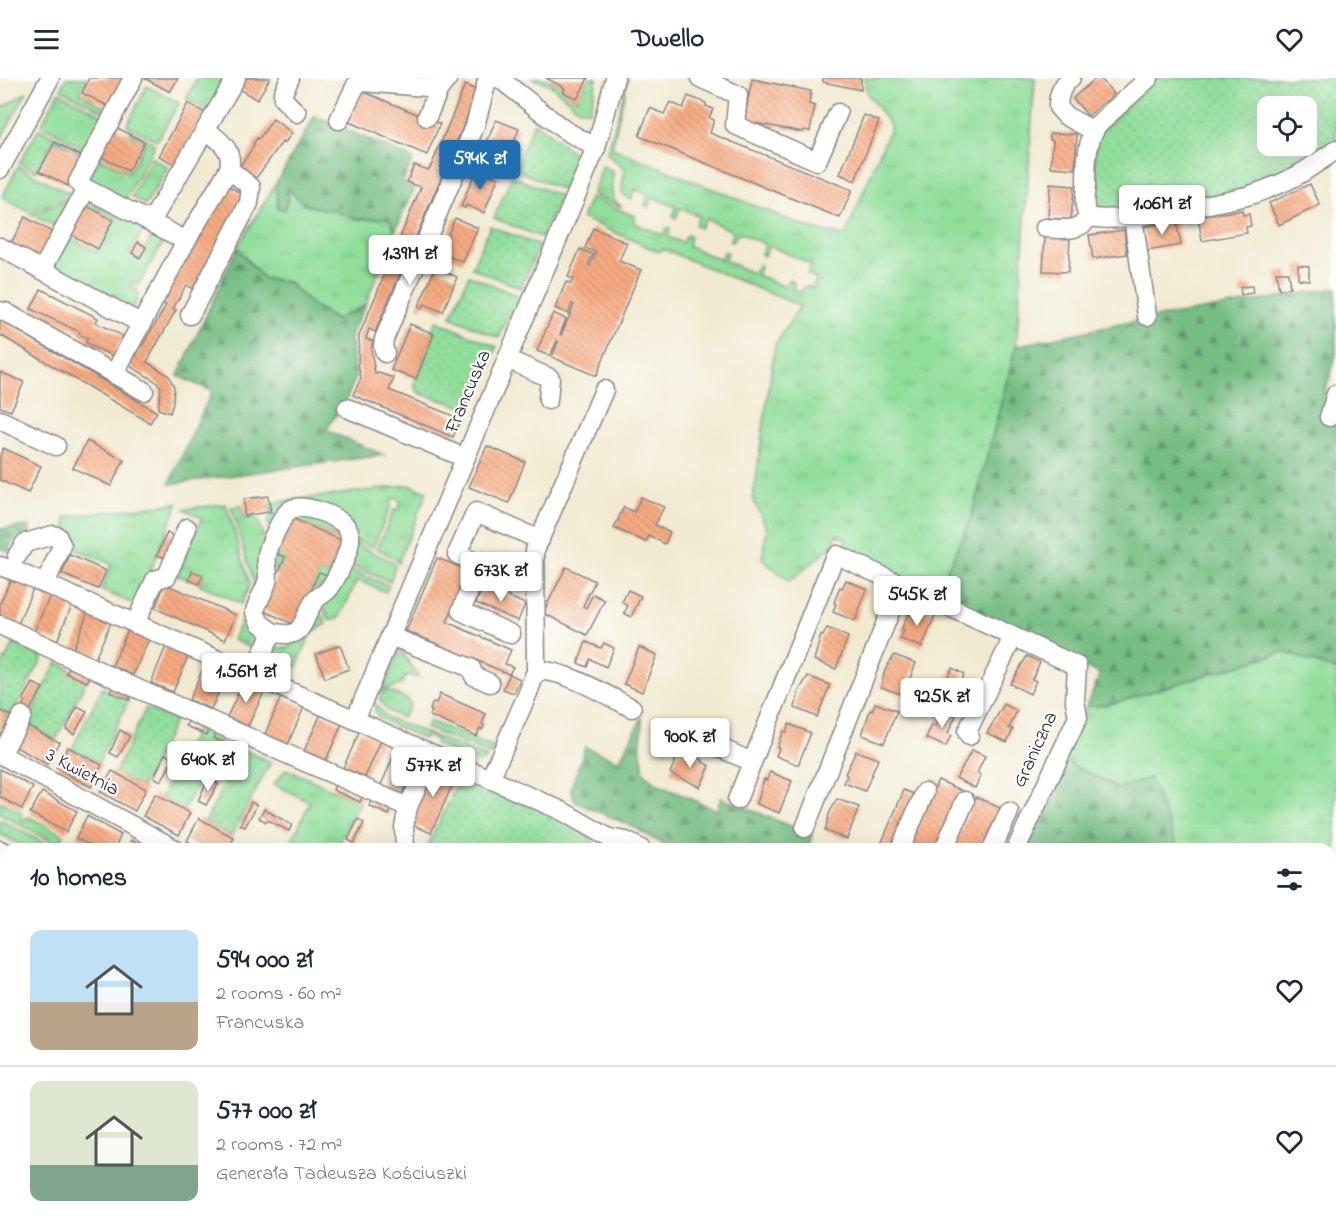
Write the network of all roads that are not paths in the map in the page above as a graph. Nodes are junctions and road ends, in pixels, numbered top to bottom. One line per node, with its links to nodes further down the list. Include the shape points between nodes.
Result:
1 (51, 78): 20 (street)
2 (133, 78): 22 (street, via 80,177 78,182)
3 (236, 78): 16 (street)
4 (290, 78): 12 (street, via 283,99)
5 (490, 78): 34 (street, via 475,126 384,339)
6 (500, 78): 18 (street, via 563,129)
7 (615, 78): 18 (street, Francuska)
8 (700, 78): 13 (street, via 738,95 735,125 817,161)
9 (1071, 78): 17 (street, via 1060,92 1058,106 1066,116)
10 (1149, 78): 17 (street)
11 (444, 83): 14 (street); 15 (street, via 361,82)
12 (297, 113)
13 (838, 113)
14 (427, 117)
15 (339, 120)
16 (206, 129): 21 (street, via 228,150); 25 (street, via 153,218)
17 (1094, 131): 23 (street, via 1086,183 1085,207)
18 (596, 148): 35 (street, Francuska)
19 (1336, 150): 24 (street, via 1280,184 1248,195)
20 (0, 169)
21 (229, 169): 27 (street); 31 (street, via 251,187 249,203)
22 (86, 189): 25 (street); 29 (street)
23 (1090, 216): 24 (street); 26 (street, via 1076,228)
24 (1133, 217): 32 (street)
25 (147, 220): 27 (street)
26 (1045, 228)
27 (186, 241): 33 (street)
28 (0, 247): 29 (street)
29 (42, 270): 33 (street)
30 (0, 312): 36 (street)
31 (190, 315)
32 (1148, 316)
33 (142, 324): 36 (street)
34 (385, 353)
35 (507, 359): 40 (street, via 550,378); 45 (street, Francuska)
36 (114, 374): 38 (street)
37 (604, 390): 47 (street)
38 (144, 391)
39 (1336, 394): 42 (street)
40 (548, 400)
41 (347, 408): 45 (street)
42 (1329, 417)
43 (0, 420): 44 (street)
44 (56, 446)
45 (465, 458): 56 (street, Francuska)
46 (187, 528): 53 (street, via 167,576 155,580)
47 (540, 540): 48 (street, via 476,512 457,554); 59 (street, via 535,550)
48 (480, 565): 50 (street); 55 (street, via 461,611)
49 (5, 566): 51 (street); 51 (street, via 25,543 57,536 62,546)
50 (519, 583)
51 (45, 584): 53 (street)
52 (901, 584): 57 (street); 69 (street, via 840,556 834,558); 76 (street)
53 (135, 624): 60 (street)
54 (0, 625): 74 (street)
55 (511, 634)
56 (390, 636): 61 (street, via 471,668 474,676); 64 (street, Francuska)
57 (1013, 637): 66 (street, via 967,732); 84 (street, Graniczna, via 1077,666 1078,717)
58 (269, 639): 58 (street, via 255,612 268,580 267,555 290,510 316,510 345,525 350,532 349,548 333,584 314,600 296,634); 60 (street)
59 (536, 670): 62 (street, via 563,675); 70 (street)
60 (253, 675): 64 (street)
61 (490, 683)
62 (632, 708)
63 (22, 716): 68 (street)
64 (355, 720): 67 (street)
65 (673, 727): 69 (street)
66 (969, 736)
67 (432, 753): 70 (street); 74 (street)
68 (1, 755): 77 (street, 3 Kwietnia)
69 (752, 762): 72 (street)
70 (490, 779): 79 (street, via 562,811)
71 (925, 792): 81 (street)
72 (737, 801)
73 (965, 801): 82 (street)
74 (408, 807): 78 (street)
75 (1009, 812): 83 (street)
76 (805, 828)
77 (164, 843)
78 (405, 843)
79 (606, 843): 80 (street)
80 (630, 843)
81 (903, 843)
82 (948, 843)
83 (995, 843)
84 (1019, 843)

